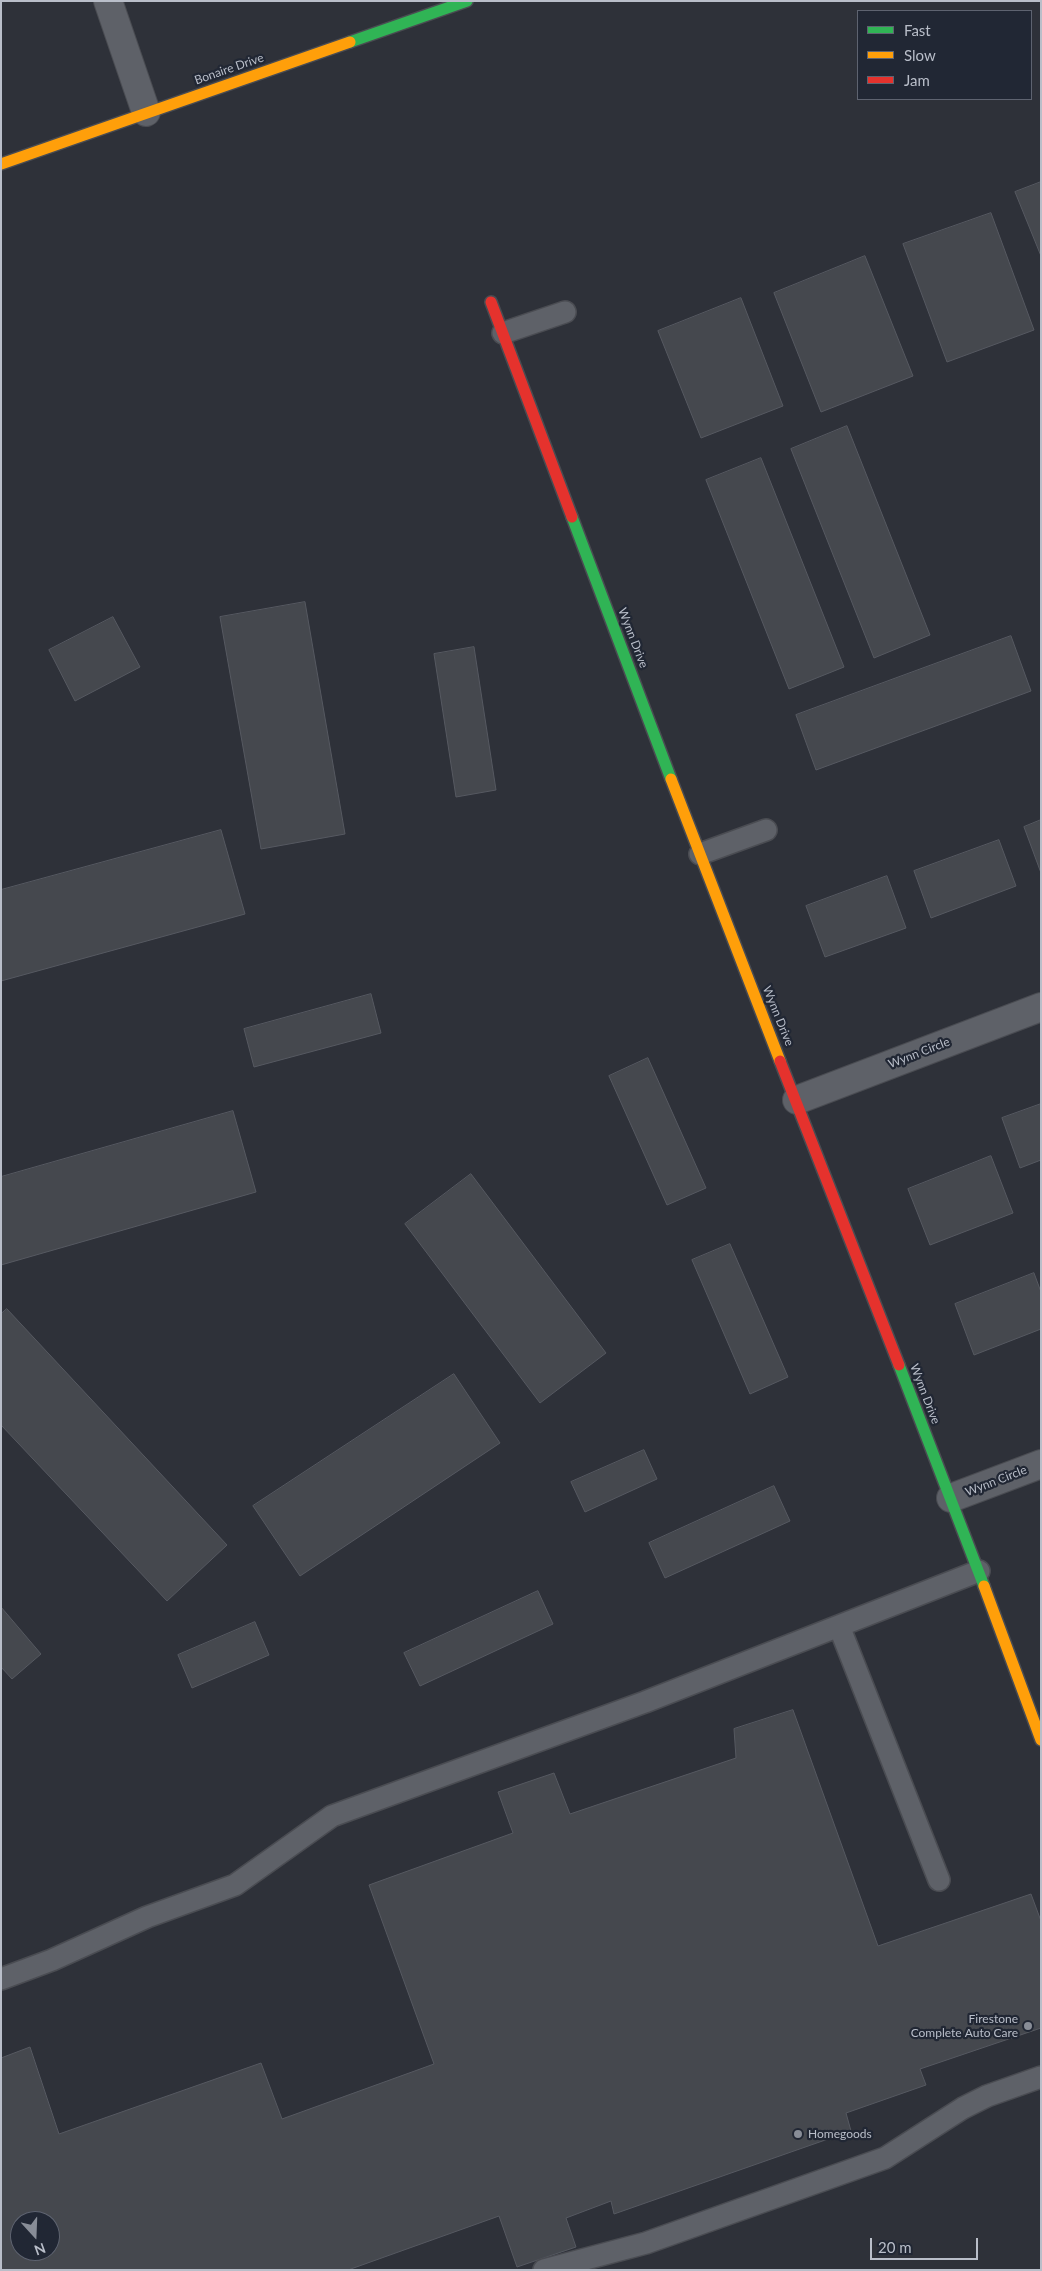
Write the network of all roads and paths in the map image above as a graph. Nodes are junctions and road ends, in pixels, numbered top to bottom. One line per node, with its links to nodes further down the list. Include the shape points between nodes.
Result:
1 (108, 1): 3 (street)
2 (467, 1): 3 (street, Bonaire Drive)
3 (146, 112): 4 (street, Bonaire Drive)
4 (1, 164)
5 (491, 302): 7 (street, Wynn Drive)
6 (565, 312): 7 (lane)
7 (504, 333): 9 (street, Wynn Drive)
8 (766, 830): 9 (lane)
9 (700, 854): 11 (street, Wynn Drive)
10 (1041, 1007): 11 (street, Wynn Circle)
11 (797, 1100): 13 (street, Wynn Drive)
12 (1041, 1464): 13 (street, Wynn Circle)
13 (951, 1498): 14 (street, Wynn Drive)
14 (979, 1571): 15 (lane); 16 (street, Wynn Drive)
15 (839, 1626): 17 (lane); 18 (lane, via 645,1702 332,1816 235,1884)
16 (1041, 1740)
17 (939, 1880)
18 (1, 1979)
19 (1041, 2077): 20 (lane, via 971,2104 885,2158 646,2243)
20 (544, 2270)

